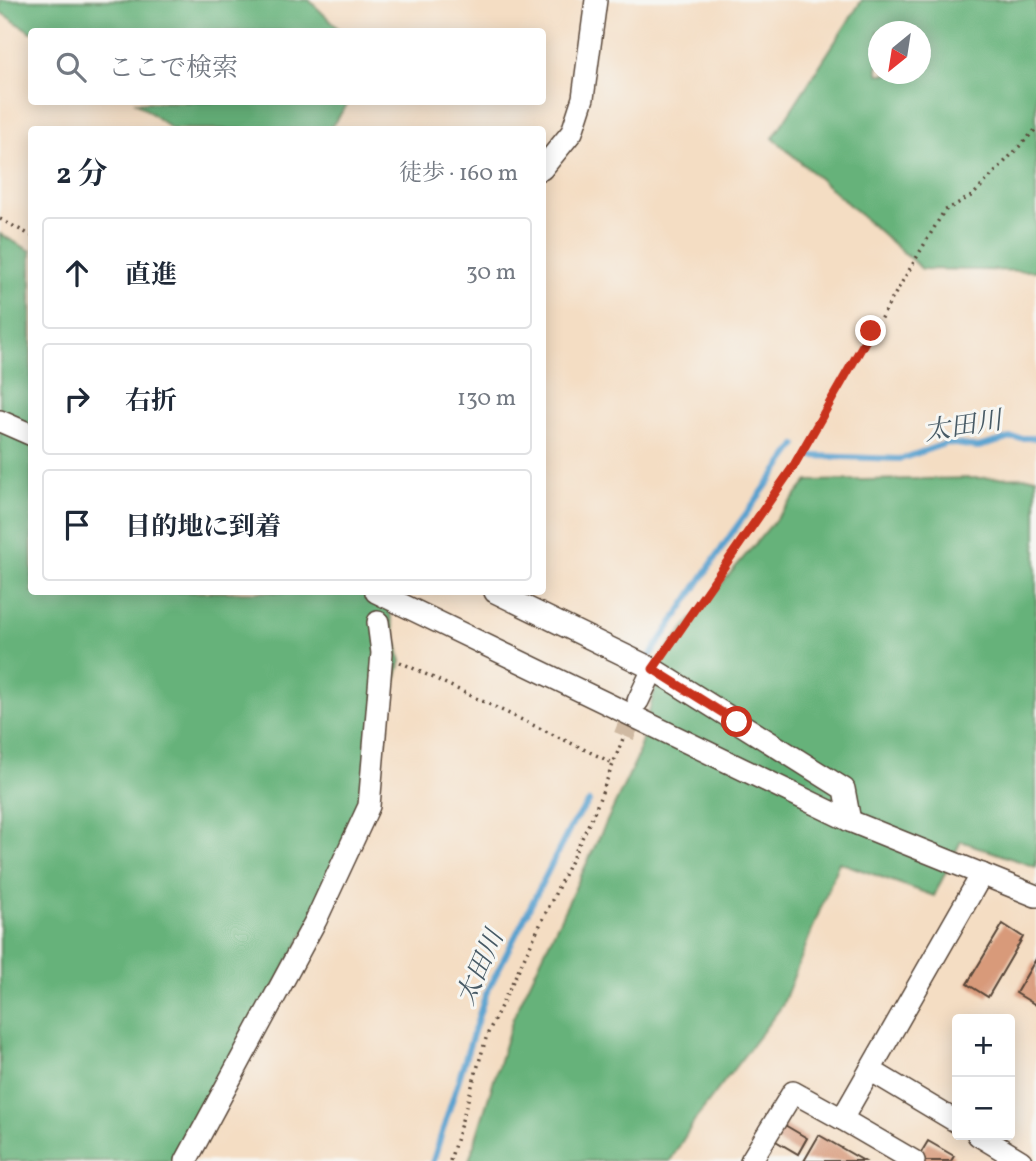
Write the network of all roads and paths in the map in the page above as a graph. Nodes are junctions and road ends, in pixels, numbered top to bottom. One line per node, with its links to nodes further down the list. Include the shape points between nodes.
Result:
1 (596, 0): 3 (street, via 589,62 572,132)
2 (1036, 129): 12 (path, via 973,195 944,211 793,467)
3 (546, 164)
4 (0, 219): 5 (path)
5 (28, 234)
6 (0, 421): 7 (street)
7 (28, 433)
8 (382, 595): 16 (street)
9 (501, 595): 12 (street)
10 (378, 622): 11 (street)
11 (382, 653): 15 (path); 23 (street, via 369,806 316,920)
12 (653, 669): 13 (street); 16 (street, via 844,789)
13 (638, 701)
14 (624, 736): 15 (path)
15 (613, 763): 24 (path, via 594,813 487,1035)
16 (850, 821): 17 (street)
17 (982, 874): 18 (street); 19 (street)
18 (1036, 896)
19 (870, 1070): 20 (street); 21 (street)
20 (842, 1119): 25 (street, via 793,1092); 26 (street)
21 (952, 1119)
22 (986, 1140): 27 (street)
23 (186, 1161)
24 (450, 1161)
25 (751, 1161)
26 (914, 1161)
27 (1021, 1161)

